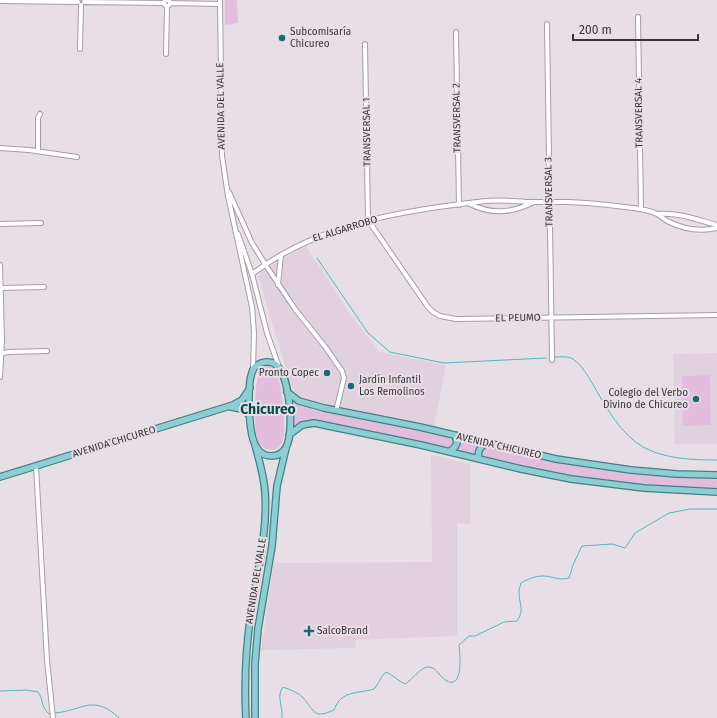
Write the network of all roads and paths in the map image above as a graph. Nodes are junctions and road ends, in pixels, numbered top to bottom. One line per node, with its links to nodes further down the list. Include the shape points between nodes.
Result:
1 (0, 0): 2 (street)
2 (81, 2): 4 (street); 9 (street)
3 (220, 2): 4 (street); 15 (street, AVENIDA DEL VALLE, via 222,140)
4 (167, 3): 10 (street)
5 (638, 17): 20 (street, TRANSVERSAL 4)
6 (547, 24): 16 (street, TRANSVERSAL 3)
7 (456, 32): 19 (street, TRANSVERSAL 2)
8 (365, 44): 23 (street, TRANSVERSAL 1)
9 (80, 50)
10 (166, 54)
11 (40, 114): 13 (street)
12 (0, 148): 13 (street)
13 (38, 151): 14 (street)
14 (77, 157)
15 (226, 186): 21 (street, AVENIDA DEL VALLE); 28 (street, via 252,243)
16 (549, 201): 17 (street); 20 (street); 35 (street, TRANSVERSAL 3)
17 (534, 202): 18 (street, EL ALGARROBO, via 502,200); 18 (street, via 501,212 488,211)
18 (470, 204): 19 (street, EL ALGARROBO)
19 (459, 205): 23 (street, EL ALGARROBO)
20 (641, 209): 22 (street)
21 (231, 211): 30 (street, AVENIDA DEL VALLE); 40 (street, AVENIDA DEL VALLE, via 252,312)
22 (657, 214): 26 (street, via 667,213); 26 (street, via 688,229 705,230)
23 (368, 220): 27 (street, EL ALGARROBO, via 309,240); 35 (street, EL PEUMO, via 421,298 437,314 456,319)
24 (41, 223): 25 (street)
25 (0, 224)
26 (717, 227)
27 (281, 255): 28 (street, EL ALGARROBO); 31 (street)
28 (265, 264): 30 (street, EL ALGARROBO); 31 (street)
29 (0, 265): 33 (street)
30 (252, 274): 39 (street, AVENIDA DEL VALLE)
31 (278, 286): 45 (street, via 342,371 344,378)
32 (44, 287): 33 (street)
33 (1, 291): 37 (street)
34 (717, 315): 35 (street, EL PEUMO)
35 (552, 317): 38 (street, TRANSVERSAL 3)
36 (47, 351): 37 (street)
37 (1, 354): 41 (street)
38 (552, 360)
39 (279, 368): 40 (main road, via 273,363 265,362 257,365); 43 (main road, AVENIDA DEL VALLE)
40 (252, 371): 42 (main road, AVENIDA DEL VALLE)
41 (0, 377)
42 (250, 388): 44 (main road, AVENIDA CHICUREO, via 242,400); 46 (main road, AVENIDA DEL VALLE)
43 (287, 392): 45 (main road, AVENIDA CHICUREO, via 301,402); 47 (main road, AVENIDA DEL VALLE)
44 (229, 406): 46 (main road, via 242,409); 54 (main road, AVENIDA CHICUREO)
45 (336, 410): 48 (main road, AVENIDA CHICUREO)
46 (249, 415): 50 (main road, AVENIDA DEL VALLE)
47 (289, 435): 51 (main road, AVENIDA DEL VALLE); 52 (main road, AVENIDA CHICUREO, via 302,426 314,423)
48 (455, 435): 49 (main road, AVENIDA CHICUREO); 52 (main road, via 457,444)
49 (488, 443): 53 (main road, via 479,449); 55 (main road, AVENIDA CHICUREO, via 540,456 610,468)
50 (254, 444): 51 (main road, via 260,452 271,456 280,454); 59 (main road, AVENIDA DEL VALLE, via 263,478 266,510 248,636)
51 (286, 448): 60 (main road, AVENIDA DEL VALLE, via 277,486 272,546 258,629)
52 (450, 451): 53 (main road, AVENIDA CHICUREO)
53 (479, 459): 57 (main road, AVENIDA CHICUREO, via 597,483)
54 (36, 466): 56 (main road, AVENIDA CHICUREO); 58 (street, via 47,660)
55 (717, 475)
56 (0, 477)
57 (717, 492)
58 (53, 715)
59 (246, 718)
60 (255, 718)

